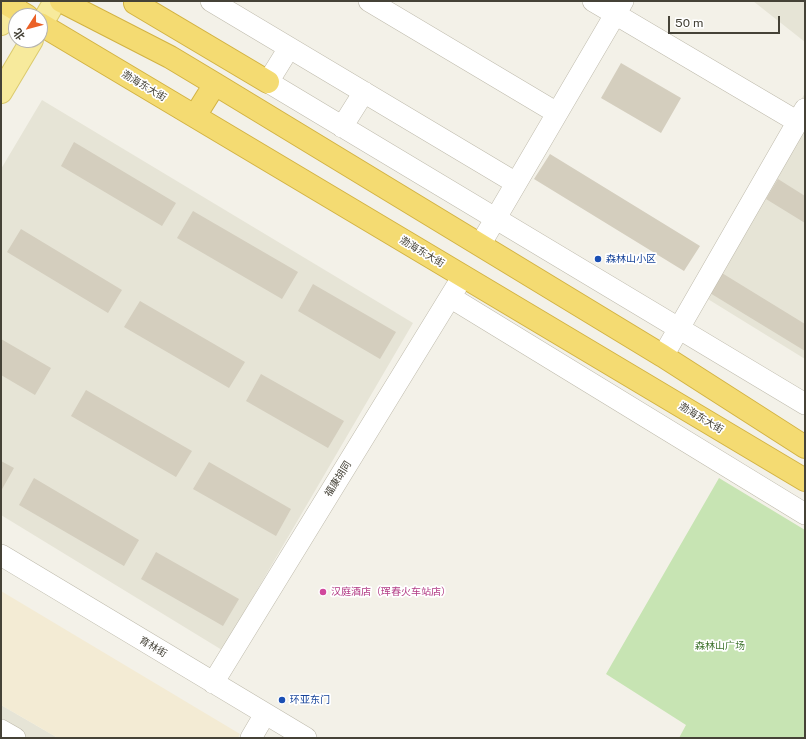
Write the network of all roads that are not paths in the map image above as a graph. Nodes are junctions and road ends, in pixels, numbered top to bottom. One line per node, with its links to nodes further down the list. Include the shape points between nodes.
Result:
1 (55, 1): 7 (main road)
2 (61, 1): 12 (highway)
3 (211, 1): 11 (street)
4 (369, 1): 17 (street)
5 (593, 1): 8 (street)
6 (135, 2): 12 (highway, via 141,25 150,39); 13 (highway)
7 (42, 8)
8 (619, 8): 17 (street); 18 (street)
9 (48, 32): 19 (highway, 渤海东大街)
10 (14, 48): 15 (main road)
11 (289, 48): 13 (street); 16 (street)
12 (170, 57): 14 (highway)
13 (268, 82): 20 (street)
14 (215, 84): 19 (highway); 23 (highway)
15 (1, 92)
16 (364, 92): 20 (street); 21 (street)
17 (557, 113): 21 (street)
18 (801, 115): 26 (street)
19 (195, 116): 24 (highway, 渤海东大街)
20 (342, 127): 22 (street)
21 (516, 183): 22 (street)
22 (495, 218): 23 (street); 26 (street)
23 (480, 245): 27 (highway)
24 (463, 276): 25 (street, 福康胡同); 30 (highway, 渤海东大街)
25 (450, 297): 31 (street); 33 (street, 福康胡同)
26 (679, 328): 27 (street); 28 (street)
27 (662, 356): 29 (highway)
28 (805, 404)
29 (805, 448)
30 (805, 480)
31 (805, 514)
32 (1, 555): 33 (street, 育林街)
33 (213, 683): 34 (street, 育林街)
34 (266, 714): 37 (street); 38 (street, 育林街)
35 (1, 730): 36 (street)
36 (15, 738)
37 (251, 738)
38 (306, 738)

